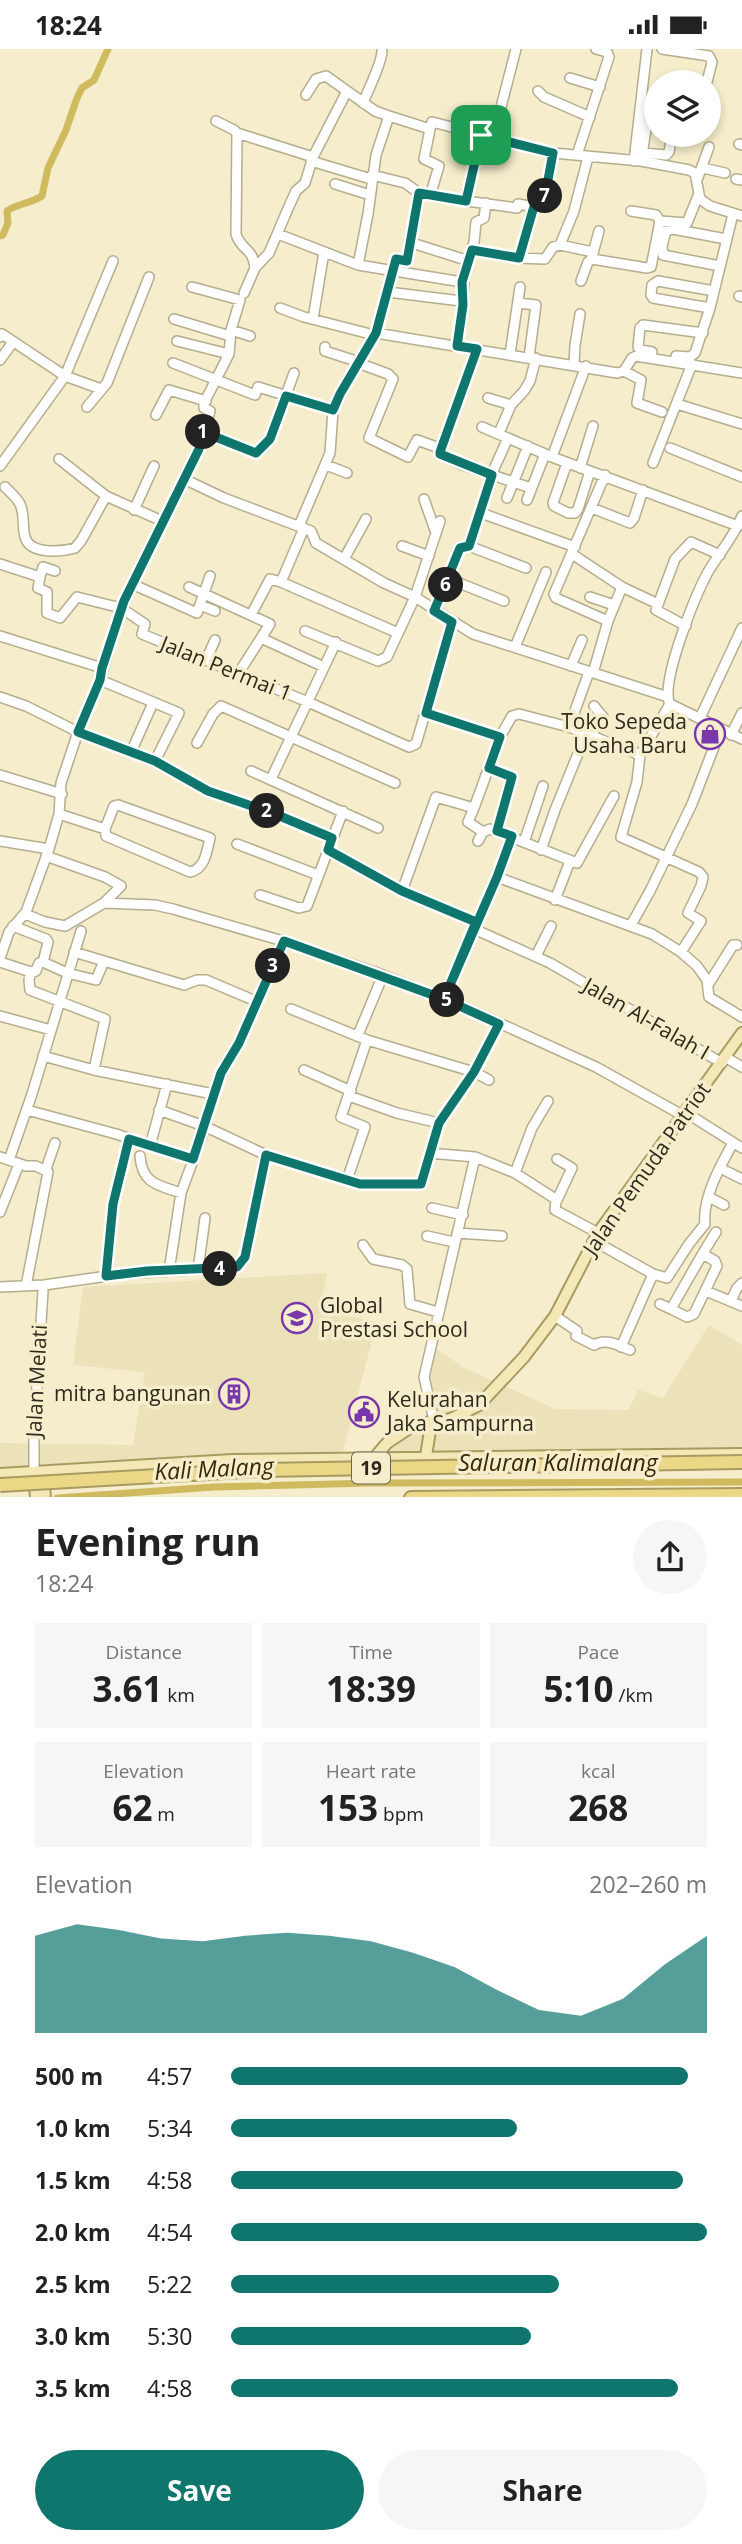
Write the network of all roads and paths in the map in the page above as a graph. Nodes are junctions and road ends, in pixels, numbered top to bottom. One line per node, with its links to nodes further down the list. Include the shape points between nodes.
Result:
1 (516, 49): 19 (street)
2 (596, 49): 8 (street, via 609,54)
3 (647, 49): 26 (street)
4 (662, 49): 6 (street, via 709,56)
5 (382, 51): 12 (street)
6 (710, 70)
7 (570, 78): 8 (street)
8 (600, 87): 13 (street)
9 (347, 91): 11 (street, via 322,76); 12 (street); 27 (street)
10 (538, 91): 13 (street)
11 (306, 95)
12 (363, 103): 14 (street)
13 (590, 117): 24 (street)
14 (388, 118): 16 (street); 30 (street)
15 (216, 121): 17 (street)
16 (430, 129): 18 (street, via 432,122); 36 (street, via 424,159 439,166)
17 (237, 133): 27 (street); 56 (street, via 236,234 253,254)
18 (481, 135): 19 (street); 37 (street)
19 (493, 138): 23 (street)
20 (644, 143): 26 (street)
21 (670, 147): 26 (street, via 666,155)
22 (709, 147): 28 (street)
23 (553, 153): 24 (street); 39 (street, via 544,201)
24 (577, 155): 25 (street)
25 (588, 157): 26 (street); 47 (street)
26 (639, 158): 31 (street, via 689,170)
27 (312, 159): 30 (street); 44 (street, via 305,183 296,191)
28 (703, 168): 29 (street); 31 (street)
29 (725, 173)
30 (371, 177): 33 (street, via 405,183); 34 (street)
31 (698, 180): 35 (street)
32 (335, 184): 34 (street)
33 (419, 193): 36 (street); 46 (street)
34 (370, 195): 54 (street)
35 (698, 195): 41 (street, via 710,206); 42 (street, via 687,223)
36 (430, 197): 37 (street)
37 (466, 201): 38 (street)
38 (486, 203): 39 (street); 48 (street, via 484,218 476,222)
39 (534, 207): 51 (street)
40 (631, 211): 42 (street, via 656,215)
41 (738, 215): 45 (street)
42 (660, 221): 50 (street, via 650,268)
43 (599, 231): 50 (street)
44 (278, 234): 49 (street); 56 (street, via 267,257)
45 (726, 239): 55 (street); 55 (street, via 673,229 664,234 663,255)
46 (409, 242): 53 (street); 57 (street, via 407,261 396,259)
47 (560, 245): 50 (street); 51 (street, via 542,261)
48 (472, 250): 51 (street); 53 (street)
49 (324, 252): 54 (street); 72 (street)
50 (593, 256): 59 (street)
51 (519, 258)
52 (113, 261): 95 (street)
53 (469, 261): 60 (street)
54 (358, 265): 57 (street)
55 (720, 266): 63 (street)
56 (255, 268): 65 (street)
57 (394, 270): 60 (street); 64 (street)
58 (149, 277): 97 (street)
59 (581, 281)
60 (462, 282): 66 (street)
61 (192, 287): 73 (street, via 240,300)
62 (520, 287): 67 (street)
63 (714, 291): 69 (street); 69 (street, via 658,282 652,285 653,298)
64 (388, 292): 66 (street); 75 (street)
65 (244, 293)
66 (462, 303): 80 (street)
67 (518, 303): 84 (street); 85 (street, via 536,306)
68 (280, 308): 72 (street)
69 (710, 308): 74 (street)
70 (580, 314): 89 (street)
71 (174, 319): 73 (street)
72 (313, 319): 75 (street)
73 (231, 333): 77 (street); 83 (street)
74 (703, 333): 74 (street, via 690,357 638,347 643,325)
75 (375, 334): 80 (street); 87 (street)
76 (1, 336): 79 (street)
77 (250, 336)
78 (177, 341): 83 (street)
79 (13, 342): 86 (street); 95 (street)
80 (457, 346): 82 (street)
81 (325, 347): 87 (street, via 325,351)
82 (477, 349): 84 (street); 113 (street)
83 (229, 354): 96 (street)
84 (510, 354): 85 (street)
85 (532, 357): 89 (street); 102 (street, via 530,381)
86 (0, 361)
87 (359, 362): 104 (street); 113 (street, via 393,379 369,439 408,457 415,440)
88 (173, 363): 96 (street)
89 (575, 364): 91 (street)
90 (692, 364): 92 (street, via 634,356); 94 (street); 101 (street)
91 (586, 366): 92 (street); 115 (street)
92 (624, 371): 105 (street, via 641,380 637,403)
93 (294, 373): 98 (street)
94 (742, 373)
95 (65, 376): 97 (street); 120 (street)
96 (216, 380): 98 (street, via 255,395 258,387); 100 (street)
97 (101, 389): 103 (street)
98 (286, 396): 104 (street); 110 (street, via 270,439 256,453)
99 (488, 398): 102 (street)
100 (206, 401): 106 (street, via 169,390); 110 (street, via 204,408 210,411)
101 (677, 404): 107 (street); 118 (street)
102 (511, 405): 111 (street)
103 (87, 407)
104 (333, 410): 119 (street)
105 (662, 412)
106 (156, 415)
107 (742, 424)
108 (593, 426): 122 (street)
109 (482, 427): 111 (street)
110 (203, 432): 127 (street)
111 (503, 436): 112 (street); 124 (street)
112 (528, 446): 115 (street); 128 (street)
113 (442, 449): 124 (street, via 440,454)
114 (670, 449): 126 (street)
115 (549, 455): 117 (street); 130 (street)
116 (59, 459): 132 (street)
117 (567, 463): 122 (street); 122 (street, via 553,503 568,513 578,509)
118 (653, 463)
119 (326, 465): 123 (street); 144 (street)
120 (0, 466)
121 (154, 466): 137 (street)
122 (585, 469): 125 (street)
123 (347, 473)
124 (492, 475): 128 (street); 138 (street)
125 (605, 475): 131 (street); 136 (street)
126 (742, 477)
127 (184, 479): 141 (street); 144 (street)
128 (513, 481): 130 (street); 133 (street)
129 (5, 487): 132 (street, via 21,505 29,544 47,550 75,548)
130 (531, 488): 135 (street)
131 (643, 491): 136 (street, via 632,522); 143 (street)
132 (106, 496): 137 (street)
133 (507, 498)
134 (424, 499): 145 (street)
135 (527, 499)
136 (592, 508): 148 (street)
137 (134, 509): 141 (street)
138 (481, 513): 147 (street); 148 (street)
139 (742, 516): 143 (street)
140 (366, 519): 151 (street)
141 (162, 521): 160 (street)
142 (440, 521): 145 (street)
143 (738, 526): 149 (street)
144 (302, 527): 151 (street, via 311,531 316,543); 159 (street)
145 (436, 533): 150 (street)
146 (402, 546): 150 (street)
147 (469, 546): 153 (street); 158 (street, via 460,548)
148 (573, 550): 162 (street); 167 (street, via 554,593)
149 (720, 555): 169 (street, via 691,542 675,559); 179 (street, via 698,592)
150 (429, 556): 165 (street)
151 (344, 559): 165 (street)
152 (0, 564): 157 (street)
153 (526, 568)
154 (55, 571): 157 (street, via 43,567)
155 (546, 572): 163 (street)
156 (210, 576): 164 (street)
157 (40, 577): 171 (street, via 38,588 47,592 47,613 60,618 77,597)
158 (449, 579): 168 (street); 174 (street)
159 (281, 582): 175 (street, via 270,579); 182 (street)
160 (132, 585): 171 (street); 172 (street)
161 (189, 587): 164 (street)
162 (622, 587): 169 (street); 170 (street)
163 (537, 591): 167 (street); 188 (street)
164 (204, 594): 172 (street); 175 (street)
165 (415, 597): 174 (street); 182 (street)
166 (590, 597): 170 (street)
167 (556, 598): 177 (street)
168 (504, 601)
169 (658, 604): 179 (street, via 656,610)
170 (614, 605): 177 (street)
171 (121, 608): 189 (street, Jalan Permai 1, via 145,624 142,634); 192 (street)
172 (198, 609): 173 (street); 176 (street)
173 (215, 611)
174 (434, 611): 178 (street)
175 (251, 615): 184 (street, via 270,624)
176 (206, 617)
177 (608, 621): 193 (street)
178 (452, 622): 188 (street); 201 (street)
179 (686, 626): 197 (street, via 672,668)
180 (742, 628): 203 (street)
181 (305, 631): 187 (street)
182 (398, 633): 187 (street, via 387,657 378,661)
183 (0, 636): 192 (street)
184 (261, 638): 191 (street); 194 (street)
185 (215, 640): 189 (street)
186 (582, 640): 190 (street)
187 (336, 642): 191 (street)
188 (515, 647): 190 (street)
189 (206, 660): 194 (street, Jalan Permai 1)
190 (571, 666): 193 (street)
191 (324, 667): 198 (street)
192 (102, 668): 195 (street)
193 (591, 673): 197 (street); 204 (street)
194 (238, 674): 198 (street, Jalan Permai 1)
195 (100, 680): 199 (street); 206 (street)
196 (0, 697): 206 (street)
197 (669, 700): 203 (street); 214 (street)
198 (308, 702): 201 (street, Jalan Permai 1, via 409,747 416,744); 209 (street)
199 (153, 703): 213 (street); 215 (street, via 179,713)
200 (594, 706): 207 (street, via 603,717)
201 (426, 713): 210 (street)
202 (742, 713): 208 (street)
203 (700, 718): 205 (street)
204 (569, 727): 207 (street); 210 (street, via 516,714)
205 (721, 729): 208 (street); 240 (street)
206 (78, 732): 213 (street); 222 (street, via 61,782)
207 (588, 735): 214 (street); 238 (street)
208 (731, 735): 211 (street)
209 (291, 737): 212 (street, via 221,706); 219 (street); 220 (street)
210 (500, 737): 216 (street)
211 (742, 739)
212 (197, 743)
213 (131, 753): 215 (street)
214 (640, 755): 240 (street, via 621,837)
215 (155, 761): 232 (street, via 208,791)
216 (489, 768): 224 (street); 229 (street, via 512,777)
217 (251, 771): 219 (street)
218 (0, 775): 222 (street)
219 (271, 779): 225 (street)
220 (395, 783)
221 (543, 786): 235 (street)
222 (62, 794): 226 (street)
223 (614, 796): 241 (street, via 578,863)
224 (475, 804): 230 (street, via 468,822); 244 (street, via 436,797)
225 (343, 811): 228 (street); 232 (street)
226 (59, 814): 227 (street); 239 (street)
227 (105, 828): 227 (street, via 106,836 190,872 202,864 210,838 118,805)
228 (378, 828)
229 (497, 831): 230 (street, via 488,828); 231 (street)
230 (483, 832): 234 (street)
231 (512, 836): 235 (street); 243 (street)
232 (332, 838): 237 (street)
233 (0, 841): 239 (street)
234 (478, 841)
235 (524, 842): 238 (street)
236 (237, 843): 242 (street)
237 (328, 850): 242 (street); 244 (street, Jalan Al-Falah I)
238 (541, 850): 241 (street)
239 (47, 852): 247 (street, via 120,884); 248 (street)
240 (665, 857): 250 (street); 257 (street, via 703,877 688,913 701,921)
241 (570, 861): 246 (street)
242 (318, 875): 245 (street, via 304,908)
243 (497, 877): 246 (street); 249 (street)
244 (402, 891): 249 (street, Jalan Al-Falah I)
245 (260, 895)
246 (555, 900): 250 (street)
247 (104, 903): 248 (street, via 65,926); 254 (street, via 155,905)
248 (25, 914): 251 (street)
249 (475, 925): 258 (street, Jalan Al-Falah I); 266 (street)
250 (631, 925): 257 (street)
251 (13, 926): 259 (street); 261 (street, via 46,939)
252 (551, 926): 258 (street)
253 (80, 931): 256 (street)
254 (284, 941): 264 (street); 268 (street)
255 (737, 945): 265 (street)
256 (74, 952): 260 (street); 263 (street)
257 (681, 952): 265 (street, via 702,970)
258 (536, 956): 277 (street, Jalan Al-Falah I)
259 (0, 960): 262 (street)
260 (104, 961): 263 (street, via 96,981); 268 (street, via 184,985 206,980)
261 (43, 962): 262 (street); 263 (street)
262 (31, 972): 267 (street, via 30,990)
263 (67, 973): 267 (street)
264 (383, 975): 266 (street); 275 (street)
265 (708, 985): 271 (street, via 709,997)
266 (444, 999): 272 (street)
267 (58, 1002): 273 (street); 279 (street, via 105,1019)
268 (258, 1002): 284 (street)
269 (291, 1009): 275 (street)
270 (0, 1016): 273 (street)
271 (742, 1017)
272 (499, 1024): 281 (street); 289 (street, via 596,1066)
273 (51, 1030): 276 (street)
274 (742, 1033): 277 (main road, Jalan Pemuda Patriot)
275 (362, 1037): 281 (street); 285 (street)
276 (43, 1056): 279 (street); 287 (street)
277 (723, 1060): 278 (street, Jalan Al-Falah I); 289 (main road, Jalan Pemuda Patriot)
278 (742, 1067)
279 (94, 1070): 283 (street)
280 (304, 1070): 285 (street)
281 (474, 1072): 282 (street); 290 (street)
282 (489, 1080)
283 (167, 1084): 284 (street); 288 (street)
284 (213, 1094): 291 (street)
285 (350, 1094): 290 (street, via 397,1114); 308 (street, via 341,1118 365,1127)
286 (548, 1101): 306 (street)
287 (27, 1110): 292 (street); 300 (street)
288 (159, 1110): 291 (street); 294 (street)
289 (684, 1113): 295 (street); 320 (main road, Jalan Pemuda Patriot)
290 (439, 1123): 296 (street)
291 (204, 1126): 297 (street); 301 (street)
292 (129, 1139): 294 (street); 327 (street, via 113,1204)
293 (55, 1143): 305 (street)
294 (150, 1146): 301 (street)
295 (737, 1146): 304 (street)
296 (429, 1153): 299 (street); 308 (street, via 419,1185)
297 (266, 1155): 308 (street); 324 (street, via 241,1264)
298 (140, 1156): 309 (street, via 148,1180)
299 (475, 1157): 306 (street); 315 (street)
300 (4, 1158): 303 (street)
301 (193, 1159): 309 (street)
302 (557, 1159): 311 (street, via 572,1168)
303 (19, 1164): 305 (street); 314 (street)
304 (720, 1168): 307 (street); 310 (street)
305 (46, 1169): 329 (street)
306 (515, 1173): 311 (street)
307 (742, 1179)
308 (347, 1180)
309 (181, 1193): 325 (street)
310 (709, 1197): 312 (street); 326 (street, via 705,1224 667,1279)
311 (556, 1200): 320 (street, via 556,1211)
312 (724, 1205)
313 (432, 1208): 315 (street)
314 (0, 1212)
315 (463, 1215): 321 (street)
316 (205, 1219): 324 (street)
317 (716, 1232): 323 (street)
318 (427, 1236): 321 (street)
319 (502, 1236): 321 (street)
320 (596, 1237): 326 (street); 338 (main road, Jalan Pemuda Patriot)
321 (456, 1238): 337 (street)
322 (363, 1245): 337 (street, via 373,1259 407,1269 410,1304)
323 (703, 1254): 332 (street, via 717,1264); 336 (street)
324 (198, 1270): 325 (street)
325 (169, 1271): 327 (street)
326 (653, 1274): 338 (street, via 625,1348 609,1342 593,1345)
327 (106, 1276): 329 (street)
328 (742, 1283): 333 (street)
329 (26, 1286): 330 (street)
330 (0, 1287)
331 (43, 1291): 345 (street, Jalan Melati, via 34,1433)
332 (706, 1291): 333 (street); 336 (street, via 691,1317)
333 (731, 1301): 335 (street)
334 (660, 1304): 336 (street)
335 (742, 1305)
336 (671, 1309)
337 (438, 1312): 339 (street, via 424,1377)
338 (555, 1316): 339 (main road, Jalan Pemuda Patriot, via 489,1396 470,1411)
339 (436, 1422): 341 (main road, via 427,1438); 342 (main road, Jalan Pemuda Patriot, via 398,1434)
340 (742, 1454): 341 (main road)
341 (426, 1456): 342 (main road)
342 (375, 1457): 345 (main road, via 204,1461)
343 (742, 1462): 346 (highway, 19, bridge, via 262,1470)
344 (0, 1474): 345 (main road)
345 (39, 1474): 348 (main road, bridge); 349 (main road)
346 (0, 1485)
347 (742, 1496): 350 (highway, 19)
348 (36, 1497)
349 (45, 1497)
350 (411, 1497)

